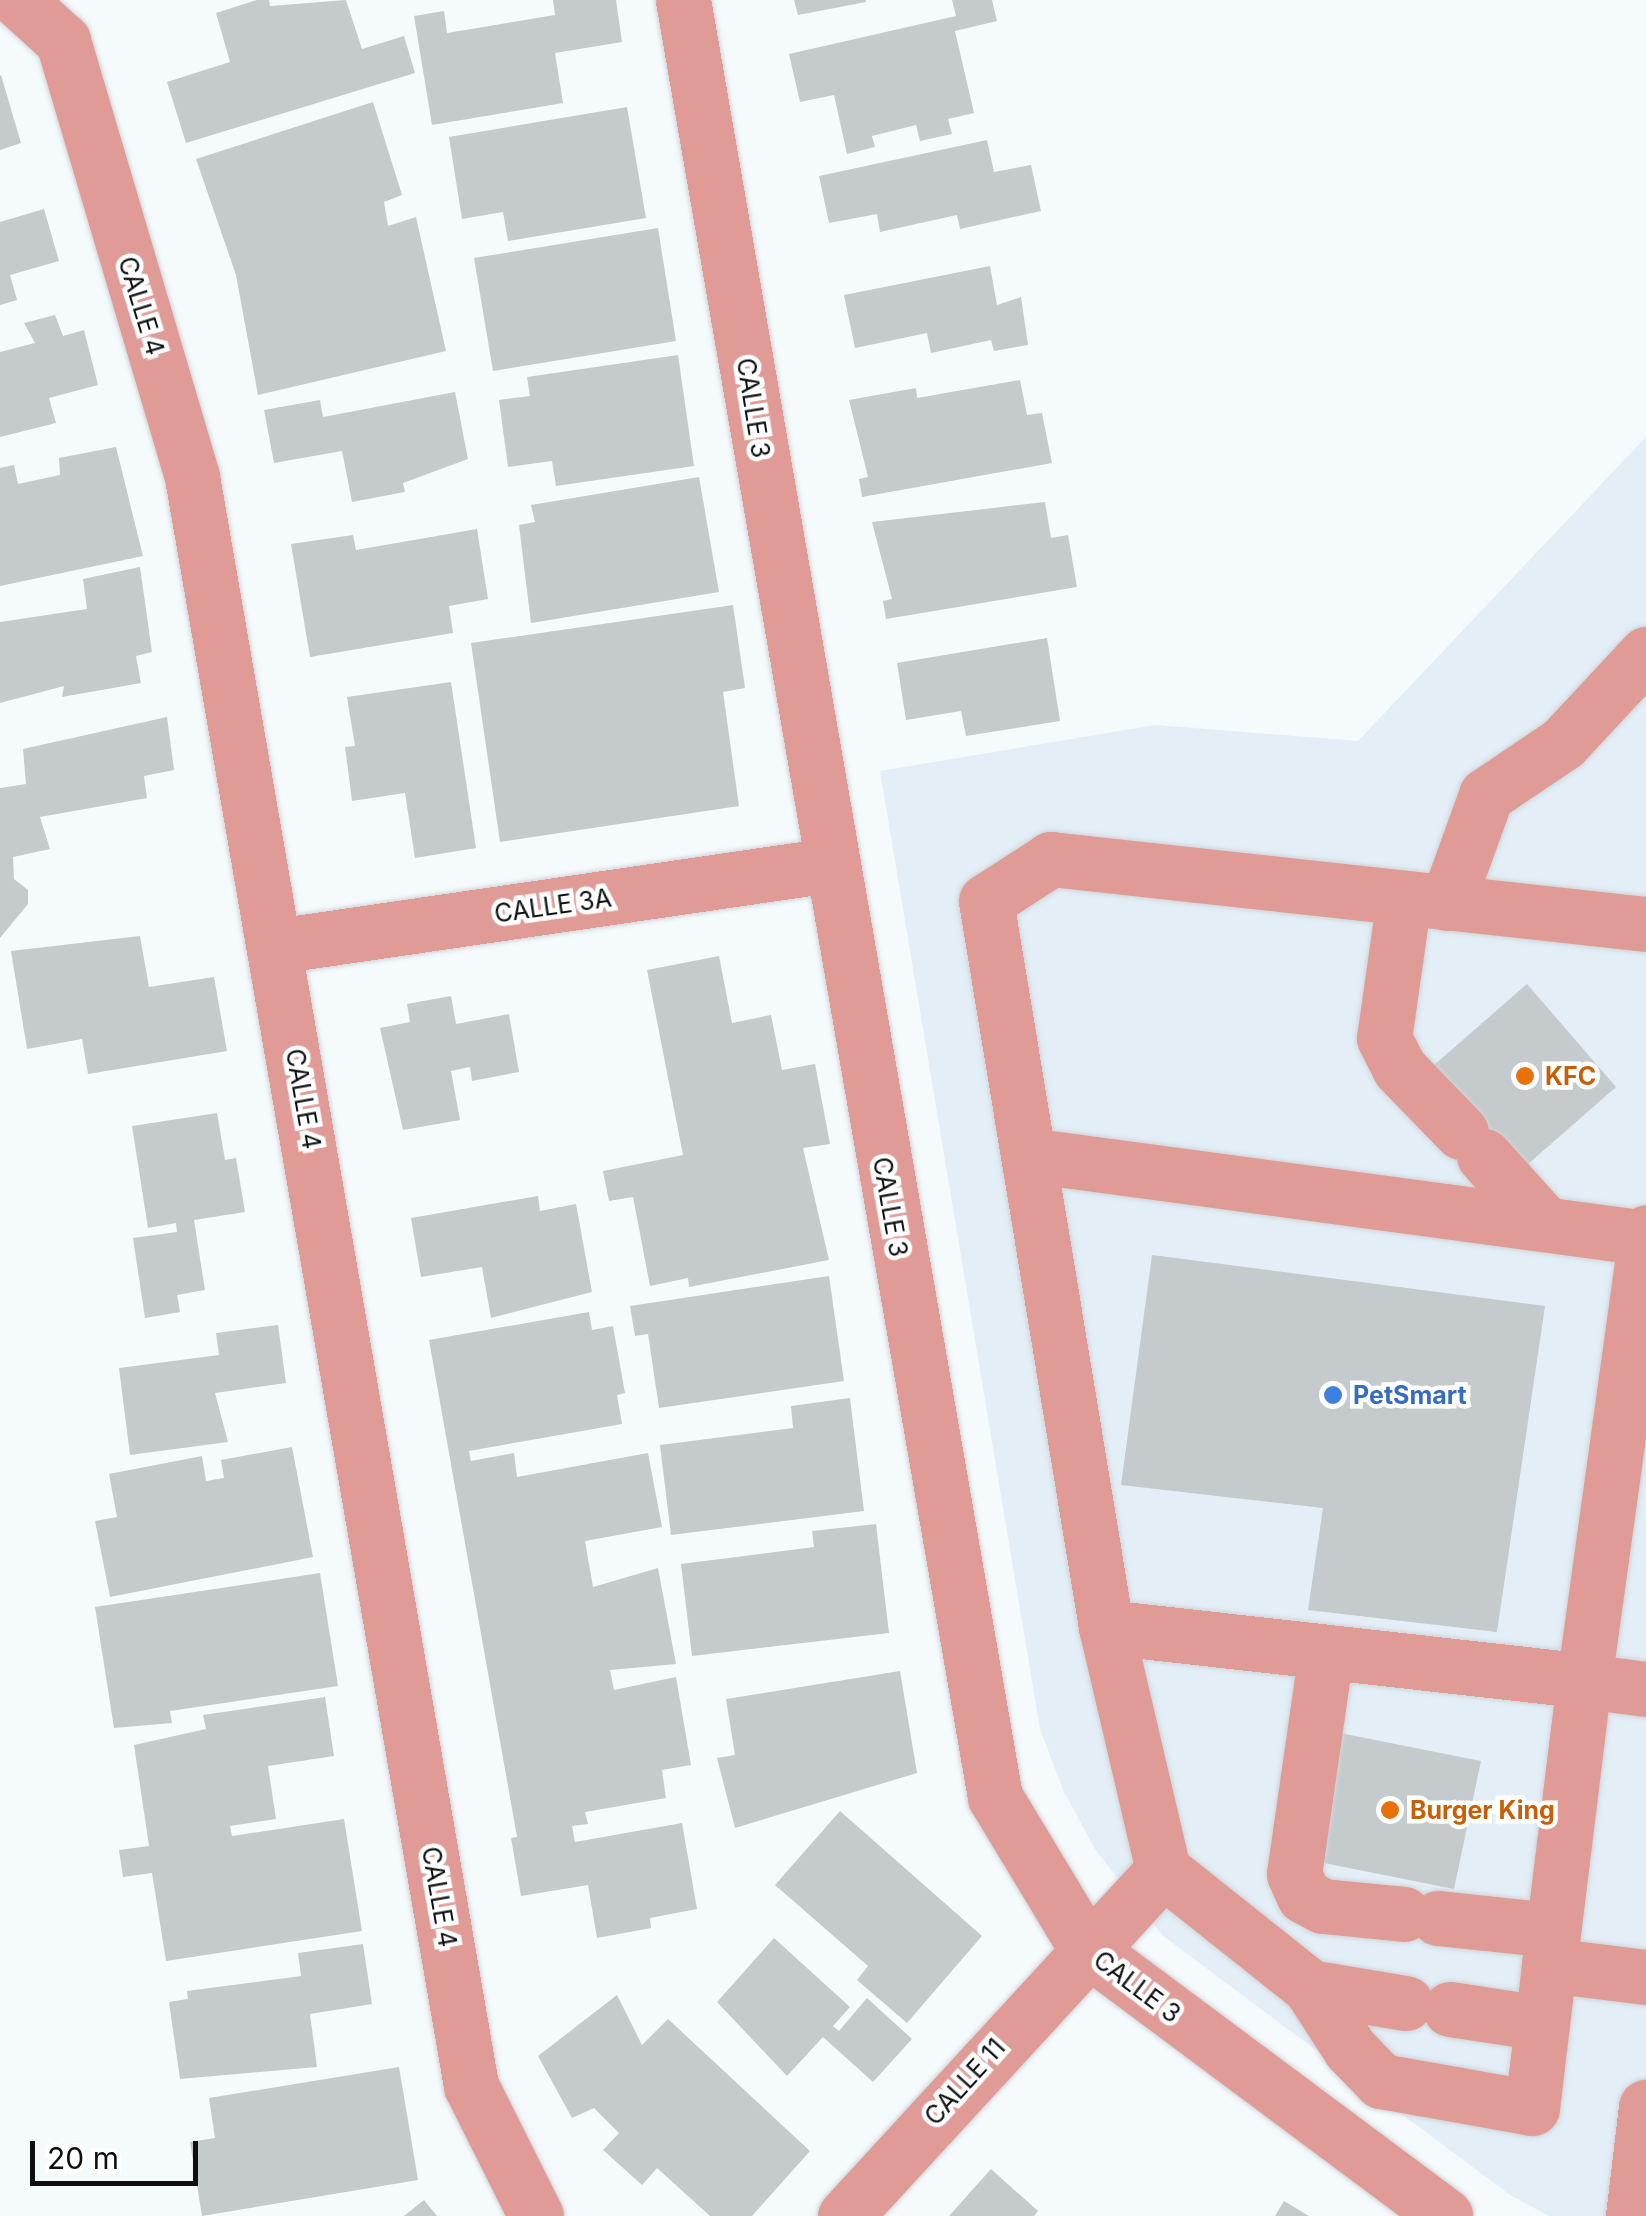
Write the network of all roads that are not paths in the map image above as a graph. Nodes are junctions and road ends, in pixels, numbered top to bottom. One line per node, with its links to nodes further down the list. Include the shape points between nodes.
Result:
1 (18, 0): 7 (street, CALLE 4, via 63,41 192,477)
2 (684, 0): 4 (street, CALLE 3)
3 (1646, 654): 5 (street, via 1564,743 1486,794)
4 (830, 865): 7 (street, CALLE 3A); 16 (street, CALLE 3, via 995,1797)
5 (1425, 900): 6 (street); 8 (street, via 1051,859 986,901); 9 (street, via 1384,1038 1398,1068)
6 (1646, 924)
7 (276, 946): 22 (street, CALLE 4, via 472,2086)
8 (1028, 1155): 9 (street); 11 (street)
9 (1545, 1224): 10 (street)
10 (1646, 1236): 13 (street)
11 (1106, 1626): 12 (street); 15 (street)
12 (1326, 1652): 13 (street); 17 (street, via 1294,1874 1304,1896 1323,1906 1421,1916)
13 (1584, 1681): 14 (street); 17 (street)
14 (1646, 1689)
15 (1163, 1870): 16 (street, CALLE 11); 19 (street)
16 (1086, 1948): 23 (street, CALLE 11); 24 (street, CALLE 3)
17 (1551, 1948): 18 (street); 20 (street)
18 (1646, 1977)
19 (1310, 1988): 20 (street); 20 (street, via 1381,2082 1532,2108)
20 (1541, 2024)
21 (1646, 2107): 25 (street)
22 (536, 2216)
23 (845, 2216)
24 (1446, 2216)
25 (1632, 2216)

